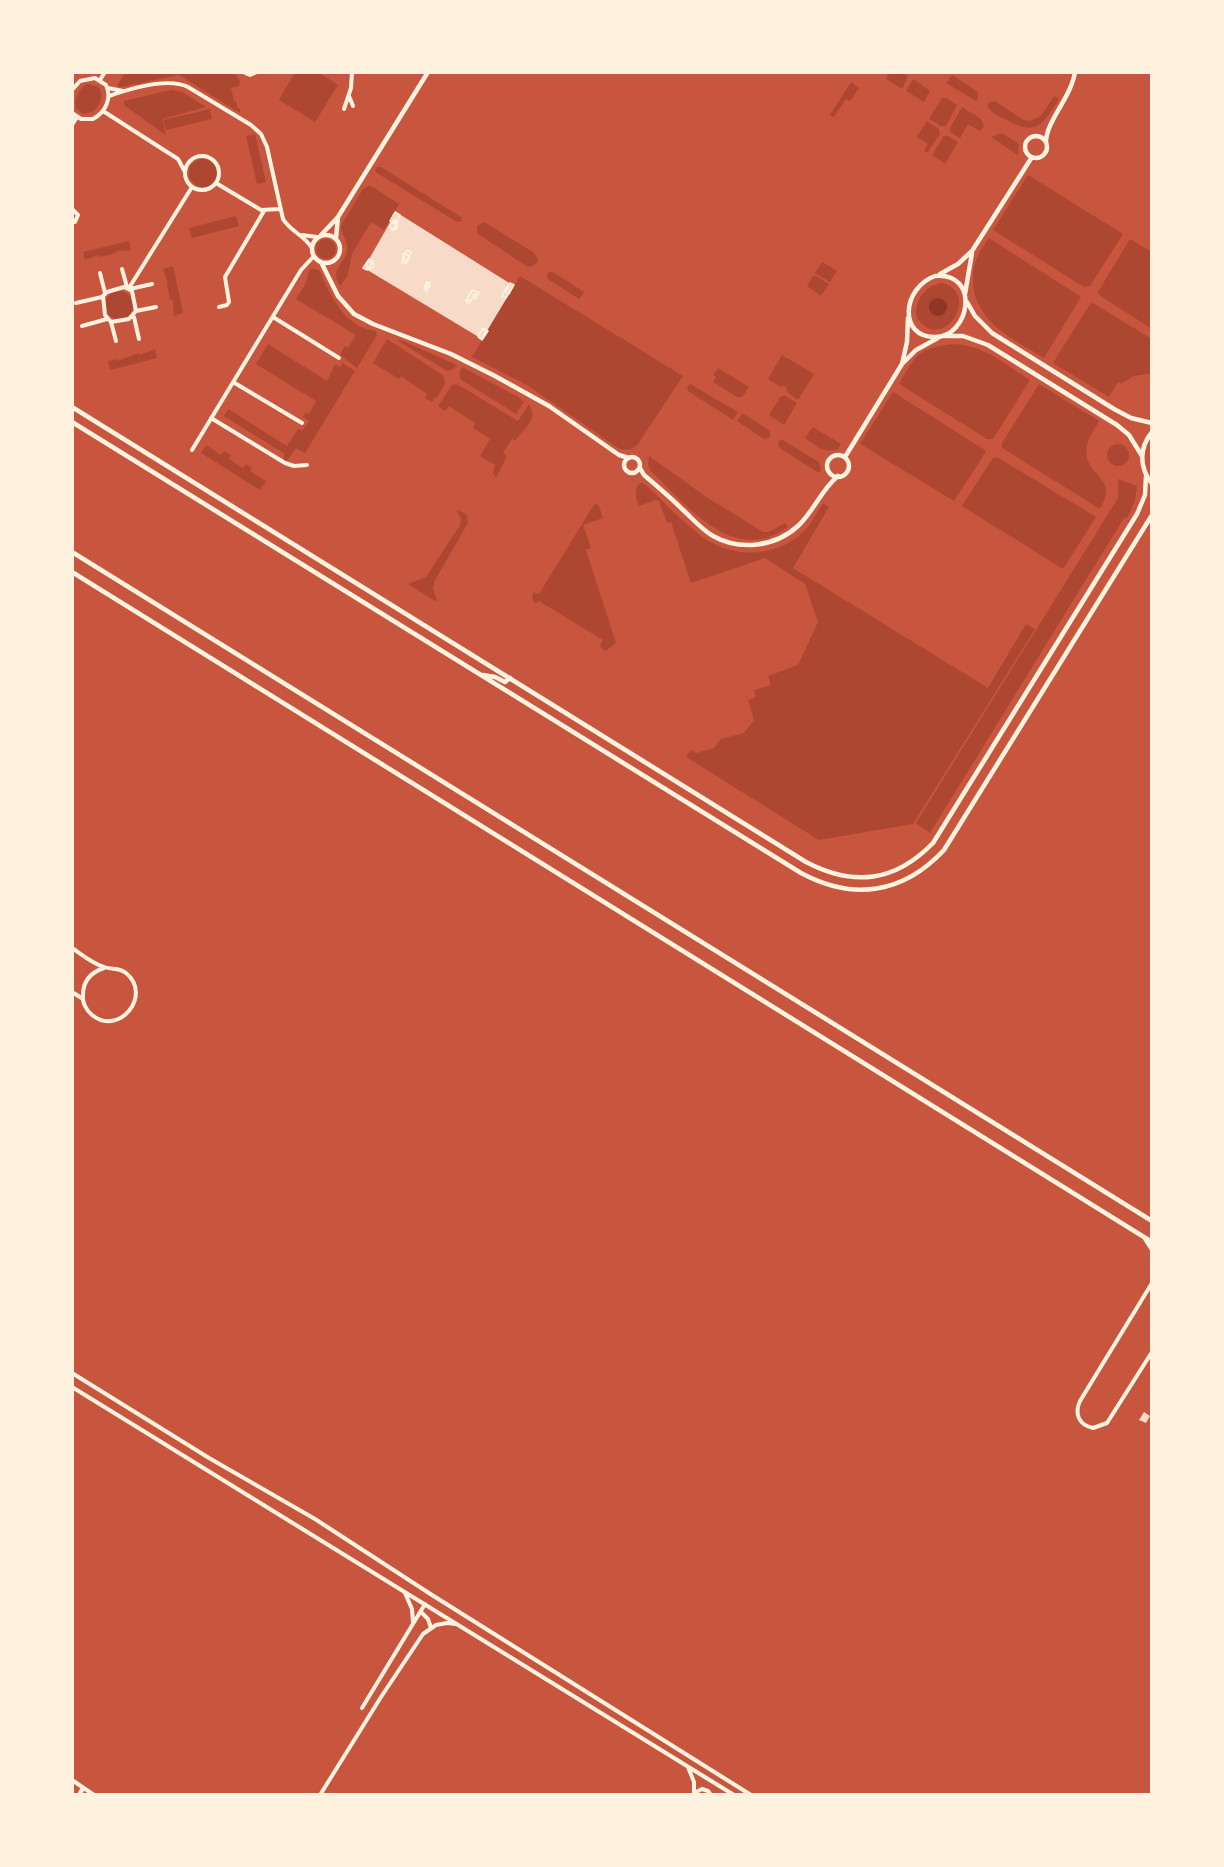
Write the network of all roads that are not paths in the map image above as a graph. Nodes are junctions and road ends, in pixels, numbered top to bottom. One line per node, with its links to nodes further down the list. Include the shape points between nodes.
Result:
1 (105, 72): 7 (street)
2 (243, 72): 3 (street)
3 (257, 72)
4 (352, 72): 11 (street)
5 (428, 72): 31 (street)
6 (1075, 72): 19 (street, via 1070,90)
7 (100, 80): 8 (street); 9 (street, via 84,79)
8 (108, 88): 10 (street); 12 (street)
9 (72, 90)
10 (123, 91): 12 (street); 29 (street, via 171,82 183,84 256,129 265,140)
11 (349, 94): 13 (street); 14 (street)
12 (109, 96): 15 (street)
13 (353, 106)
14 (344, 109)
15 (103, 111): 17 (street, via 93,119); 23 (street)
16 (72, 113): 17 (street)
17 (77, 117): 18 (street)
18 (72, 125)
19 (1048, 128): 20 (street); 21 (street)
20 (1037, 136): 21 (street); 22 (street, via 1025,146)
21 (1046, 142): 22 (street, via 1045,154)
22 (1032, 157): 37 (street)
23 (177, 159): 24 (street); 25 (street)
24 (192, 159): 25 (street); 26 (street, via 203,156 214,160 219,171)
25 (185, 172): 27 (street)
26 (216, 183): 27 (street, via 203,190); 30 (street)
27 (192, 187): 46 (street)
28 (72, 209): 32 (street, via 78,215)
29 (280, 209): 30 (street); 33 (street, via 284,222)
30 (264, 211): 52 (street, via 225,277 229,302)
31 (338, 217): 34 (street); 35 (street)
32 (75, 222)
33 (301, 235): 34 (street); 36 (street)
34 (319, 236): 35 (street, via 329,234); 36 (street)
35 (336, 238): 39 (street, via 341,247)
36 (312, 248): 38 (street)
37 (972, 251): 43 (street, via 951,269); 47 (street)
38 (314, 256): 40 (street); 56 (street)
39 (336, 259): 40 (street); 44 (street)
40 (321, 262): 44 (street)
41 (122, 269): 46 (street)
42 (100, 273): 48 (street)
43 (935, 276): 47 (street, via 954,279); 54 (street, via 914,291)
44 (330, 279): 75 (street, via 346,307 363,319 495,376 549,406)
45 (152, 284): 46 (street)
46 (129, 288): 48 (street, via 116,288); 53 (street)
47 (965, 294): 49 (street)
48 (104, 295): 50 (street); 57 (street, via 103,306)
49 (967, 302): 59 (street, via 962,319); 67 (street, via 992,333)
50 (76, 303)
51 (156, 307): 53 (street)
52 (219, 307)
53 (136, 311): 55 (street)
54 (909, 315): 60 (street, via 922,334); 64 (street)
55 (134, 316): 57 (street); 61 (street)
56 (273, 317): 63 (street); 65 (street)
57 (109, 321): 58 (street); 62 (street)
58 (82, 326)
59 (945, 336): 60 (street); 72 (street, via 972,338 988,345)
60 (938, 338): 64 (street, via 916,350)
61 (139, 339)
62 (116, 341)
63 (339, 358)
64 (902, 364): 77 (street)
65 (233, 382): 68 (street); 70 (street)
66 (72, 407): 93 (street)
67 (1124, 414): 71 (street); 72 (street)
68 (211, 418): 74 (street); 80 (street, via 285,463)
69 (72, 422): 92 (street)
70 (302, 423)
71 (1152, 423)
72 (1117, 425): 76 (street, via 1134,441)
73 (1152, 432): 76 (street)
74 (192, 450)
75 (619, 455): 78 (street); 79 (street)
76 (1142, 456): 86 (street)
77 (845, 457): 82 (street, via 833,456 828,461); 85 (street, via 848,470)
78 (629, 458): 79 (street); 81 (street, via 637,459)
79 (624, 464): 83 (street, via 627,471)
80 (307, 465)
81 (639, 468): 83 (street); 84 (street)
82 (829, 471): 85 (street); 88 (street)
83 (635, 472): 84 (street)
84 (644, 475): 88 (street, via 704,530 739,545 768,543 793,531)
85 (838, 476): 88 (street)
86 (1146, 476): 87 (street); 93 (street, via 1137,514 943,830 922,854 896,871 850,877 820,869)
87 (1152, 484)
88 (825, 488)
89 (1152, 514): 92 (street, via 953,838 933,862 906,880 876,889 853,890 815,880)
90 (72, 552): 98 (street)
91 (72, 572): 99 (street)
92 (481, 675): 93 (street, via 505,682)
93 (510, 678)
94 (72, 948): 95 (street)
95 (104, 968): 97 (street, via 87,979); 97 (street, via 120,970 132,980 136,995 132,1009 122,1018 100,1020 89,1012)
96 (72, 992): 97 (street)
97 (83, 999)
98 (1152, 1221)
99 (1143, 1236): 100 (street); 101 (street)
100 (1152, 1242)
101 (1152, 1250)
102 (1152, 1283): 103 (street)
103 (1150, 1289): 104 (street, via 1077,1406 1083,1424 1093,1428 1107,1423)
104 (1152, 1352)
105 (72, 1373): 123 (street, via 299,1509)
106 (72, 1389): 107 (street)
107 (403, 1590): 108 (street); 110 (street, via 412,1609)
108 (425, 1604): 109 (street); 111 (street)
109 (421, 1612): 110 (street); 112 (street)
110 (413, 1624): 113 (street)
111 (457, 1624): 112 (street); 114 (street)
112 (431, 1628): 120 (street, via 400,1668)
113 (362, 1708)
114 (686, 1764): 117 (street, via 693,1778); 122 (street)
115 (72, 1780): 116 (street)
116 (83, 1788): 118 (street); 119 (street)
117 (694, 1794): 121 (street, via 702,1789)
118 (79, 1795)
119 (94, 1795)
120 (320, 1795)
121 (711, 1795)
122 (734, 1795)
123 (751, 1795)

